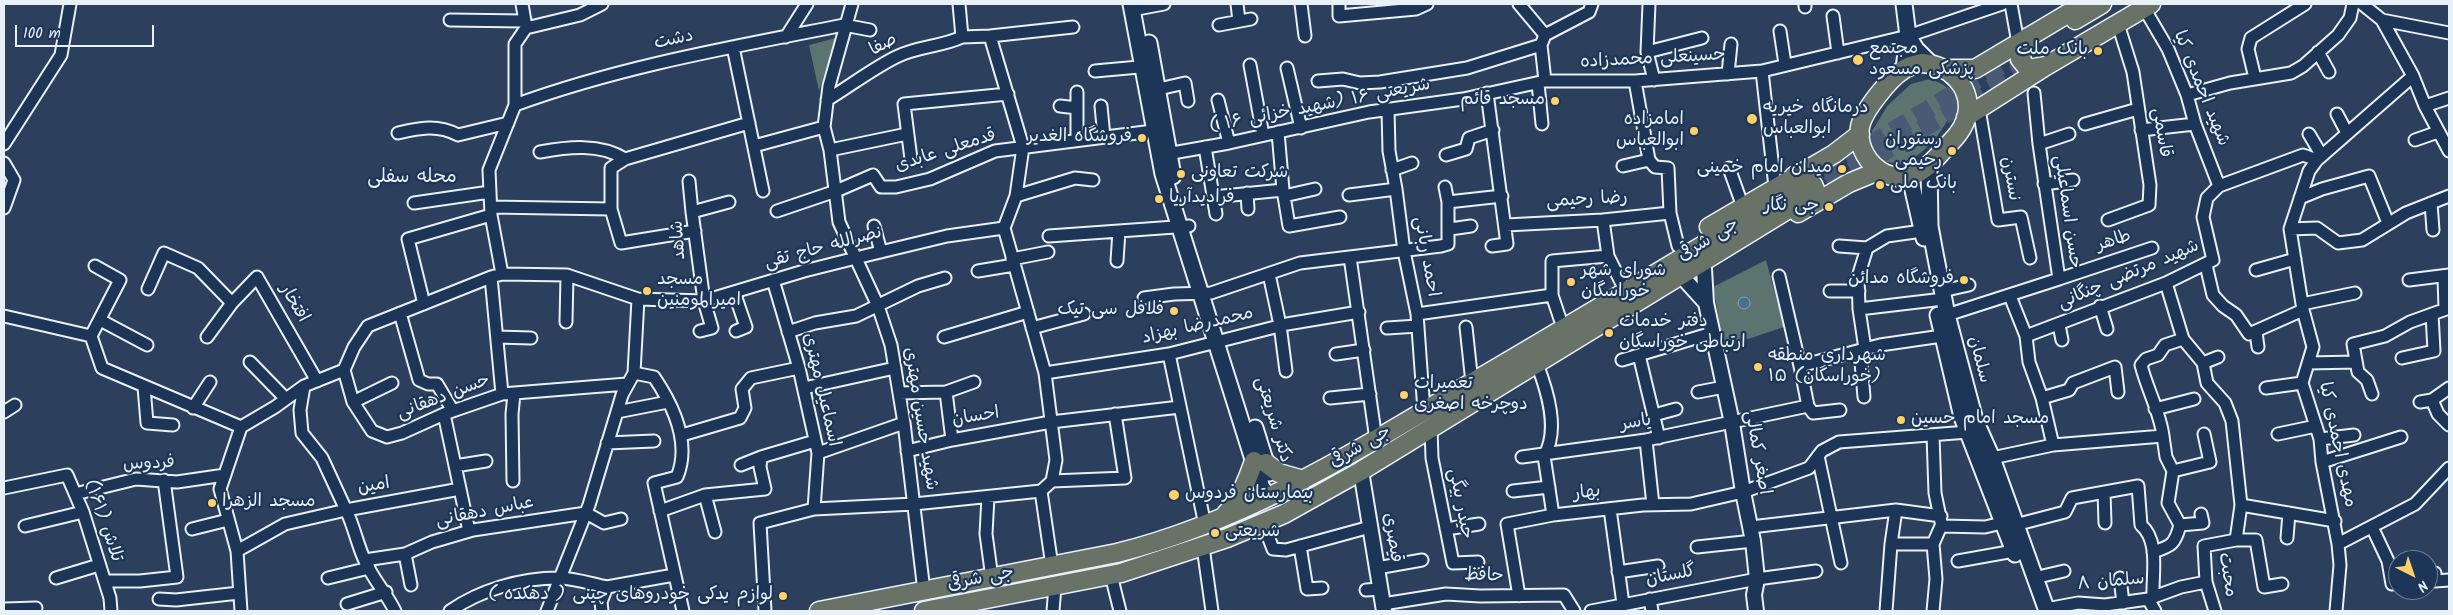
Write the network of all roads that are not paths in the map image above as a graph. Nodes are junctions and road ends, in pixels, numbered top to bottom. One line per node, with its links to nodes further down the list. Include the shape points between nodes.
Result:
1 (70, 4): 110 (street, via 61,55)
2 (522, 4): 31 (street)
3 (602, 4): 31 (street, via 580,15)
4 (807, 4): 42 (street)
5 (852, 4): 32 (street)
6 (959, 4): 38 (street)
7 (1164, 4): 24 (street)
8 (1237, 4): 29 (street)
9 (1301, 4): 40 (street)
10 (1339, 4): 11 (street, via 1340,16 1416,9)
11 (1427, 4)
12 (1519, 4): 44 (street)
13 (1592, 4): 44 (street, via 1589,12)
14 (1648, 4): 48 (street)
15 (1904, 4): 41 (main road)
16 (2002, 4): 41 (street, حسینعلی محمدزاده)
17 (2011, 4): 47 (street)
18 (2084, 4): 47 (main road)
19 (2102, 4): 47 (main road)
20 (2305, 4): 63 (street, via 2251,38 2248,49)
21 (2353, 4): 49 (street, via 2350,18)
22 (2362, 4): 28 (street)
23 (2142, 5): 30 (main road); 47 (main road); 73 (street, شهید احمدی کیا, via 2168,49)
24 (1137, 7): 54 (main road, دکتر شریعتی)
25 (1833, 16): 50 (street)
26 (1251, 19): 29 (street)
27 (450, 20): 31 (street)
28 (2382, 20): 37 (street); 62 (street)
29 (1239, 21): 33 (street)
30 (2118, 24): 47 (main road); 84 (street, قاسمی, via 2133,72)
31 (526, 25): 78 (street, via 516,44)
32 (844, 25): 35 (street); 42 (street, دشت); 75 (street)
33 (1219, 25)
34 (1073, 27): 39 (street, صفا)
35 (870, 30)
36 (1780, 31): 52 (street)
37 (2449, 33)
38 (962, 36): 39 (street, صفا); 75 (street, صفا, via 897,57)
39 (990, 36): 72 (street)
40 (1305, 36)
41 (1908, 36): 50 (street, حسینعلی محمدزاده); 51 (main road); 56 (main road)
42 (786, 37): 46 (street, دشت)
43 (1702, 38): 48 (street)
44 (1543, 40): 65 (street, via 1467,68 1380,82); 67 (street)
45 (1731, 44): 61 (street)
46 (733, 47): 78 (street, دشت, via 669,59); 88 (street)
47 (2034, 49): 57 (main road, via 1975,69); 85 (main road)
48 (1647, 52): 64 (street)
49 (2318, 52): 60 (street); 63 (street, via 2291,73)
50 (1838, 53): 52 (street, حسینعلی محمدزاده)
51 (1930, 63): 56 (main road); 57 (main road)
52 (1786, 64): 59 (street, حسینعلی محمدزاده)
53 (1250, 65): 105 (street)
54 (1148, 66): 58 (street); 68 (main road, دکتر شریعتی)
55 (1287, 68): 93 (street)
56 (1904, 69): 102 (main road, via 1871,106 1860,126)
57 (1946, 69): 85 (main road, via 1957,78)
58 (1095, 70)
59 (1762, 71): 61 (street, حسینعلی محمدزاده); 138 (street)
60 (2329, 72)
61 (1728, 74): 64 (street, حسینعلی محمدزاده)
62 (2413, 76): 81 (street); 100 (street, مهدی احمدی کیا)
63 (2255, 78): 73 (street)
64 (1654, 80): 66 (street, حسینعلی محمدزاده)
65 (1318, 81)
66 (1635, 81): 67 (street, حسینعلی محمدزاده); 123 (street)
67 (1541, 82): 70 (street, شریعتی ۱۶ (شهید خزائی ۱۶ )); 89 (street)
68 (1153, 90): 76 (street, via 1185,83); 94 (main road, دکتر شریعتی)
69 (1077, 92): 82 (street)
70 (1487, 93): 83 (street, شریعتی ۱۶ (شهید خزائی ۱۶ )); 95 (street)
71 (2034, 93): 111 (street, حسن اسماعیلی)
72 (1008, 94): 101 (street, via 904,104); 113 (street)
73 (2188, 95): 91 (street, شهید احمدی کیا)
74 (2449, 98): 81 (street)
75 (828, 100): 92 (street)
76 (1188, 100)
77 (1218, 100): 109 (street)
78 (515, 105): 87 (street)
79 (1060, 106): 82 (street)
80 (1101, 106): 106 (street)
81 (2425, 106): 98 (street)
82 (1077, 108): 107 (street)
83 (1388, 109): 93 (street, شریعتی ۱۶ (شهید خزائی ۱۶ )); 129 (street, احمد ربانی)
84 (2138, 109): 90 (street); 96 (street, قاسمی)
85 (1973, 113): 127 (main road); 193 (street, نسترن, via 1998,220 2021,217)
86 (2337, 114): 100 (street)
87 (508, 123): 99 (street, via 458,135 449,130 424,127); 144 (street, via 489,170)
88 (749, 123): 112 (street); 121 (street)
89 (1542, 124)
90 (2085, 124)
91 (2196, 124): 96 (street); 136 (street, شهید احمدی کیا)
92 (824, 127): 112 (street); 115 (street, شهید حسین مهتری)
93 (1301, 128): 97 (street, شریعتی ۱۶ (شهید خزائی ۱۶ ))
94 (1161, 130): 106 (street, قدمعلی عابدی); 118 (main road, دکتر شریعتی)
95 (1493, 130): 119 (street, via 1469,138 1466,149); 150 (street)
96 (2142, 130): 168 (street, قاسمی, via 2150,185 2149,205)
97 (1278, 132): 105 (street, شریعتی ۱۶ (شهید خزائی ۱۶ )); 146 (street)
98 (2438, 132): 108 (street); 116 (street)
99 (398, 133)
100 (2348, 133): 120 (street, مهدی احمدی کیا)
101 (907, 134): 115 (street); 122 (street)
102 (1860, 134): 130 (main road, via 1864,153); 143 (main road, via 1834,154)
103 (2069, 134): 111 (street)
104 (2309, 134): 120 (street)
105 (1264, 135): 109 (street, شریعتی ۱۶ (شهید خزائی ۱۶ ))
106 (1104, 137): 107 (street, قدمعلی عابدی)
107 (1077, 140): 113 (street, قدمعلی عابدی)
108 (2415, 140)
109 (1229, 143): 114 (street, شریعتی ۱۶ (شهید خزائی ۱۶ ))
110 (4, 144)
111 (2039, 144): 135 (street, حسن اسماعیلی)
112 (754, 146): 141 (street)
113 (1023, 147): 142 (street, قدمعلی عابدی, via 995,151 930,179 896,187 881,187 874,175); 148 (street)
114 (1205, 147): 118 (street, شریعتی ۱۶ (شهید خزائی ۱۶ )); 149 (street)
115 (830, 150): 142 (street, شهید حسین مهتری)
116 (2449, 151)
117 (540, 152): 121 (street, via 566,147 590,148 614,152)
118 (1165, 154): 172 (main road, دکتر شریعتی)
119 (1446, 155)
120 (2319, 158): 136 (street, via 2303,155); 152 (street, مهدی احمدی کیا, via 2309,171)
121 (625, 159): 159 (street, via 611,168)
122 (911, 159)
123 (1648, 160): 126 (street); 164 (street, via 1655,167 1668,168)
124 (4, 163): 158 (street, via 14,180)
125 (1412, 163): 129 (street)
126 (1623, 166)
127 (1929, 166): 131 (main road); 222 (main road, سلمان, via 1930,226)
128 (1729, 168): 157 (street)
129 (1392, 170): 140 (street, احمد ربانی)
130 (1878, 171): 131 (main road, via 1894,177); 143 (main road, via 1849,183)
131 (1910, 177): 179 (main road, سلمان)
132 (1093, 180): 148 (street, via 1075,178)
133 (2073, 180): 135 (street)
134 (688, 181): 163 (street)
135 (2044, 184): 208 (street, حسن اسماعیلی)
136 (2219, 186): 197 (street, شهید مرتضی چنگانی, via 2207,198 2203,217 2213,260)
137 (1445, 187): 154 (street)
138 (1774, 187): 143 (main road); 157 (main road)
139 (1315, 189): 146 (street)
140 (1396, 189): 147 (street); 187 (street, احمد ربانی)
141 (763, 191)
142 (836, 191): 162 (street); 192 (street, شهید حسین مهتری, via 839,222)
143 (1804, 191): 199 (main road); 274 (main road, جی شرقی)
144 (490, 192): 155 (street); 161 (street)
145 (1247, 193): 146 (street); 149 (street); 160 (street)
146 (1283, 193): 166 (street, via 1289,226)
147 (1349, 195)
148 (1016, 196): 174 (street)
149 (1213, 196): 165 (street)
150 (1502, 196): 154 (street); 170 (street)
151 (2449, 196): 156 (street)
152 (2300, 198): 169 (street, via 2369,176); 176 (street, مهدی احمدی کیا)
153 (730, 202): 163 (street, شاهد)
154 (1448, 202): 175 (street)
155 (414, 203)
156 (2431, 203): 169 (street); 177 (street)
157 (1743, 207): 183 (main road)
158 (4, 208)
159 (610, 209): 161 (street); 180 (street, via 621,243)
160 (1248, 209)
161 (491, 211): 204 (street); 229 (street, via 408,239)
162 (777, 211)
163 (692, 212): 180 (street, شاهد)
164 (1670, 213): 167 (street, رضا رحیمی); 183 (street)
165 (1216, 214)
166 (1340, 217)
167 (1602, 220): 170 (street, رضا رحیمی); 190 (street)
168 (2108, 220)
169 (2388, 223): 176 (street, via 2362,240 2338,243 2318,228)
170 (1506, 225): 182 (street, via 1508,244)
171 (874, 226): 188 (street)
172 (1184, 226): 178 (street); 219 (main road, دکتر شریعتی)
173 (1471, 226): 175 (street)
174 (1004, 228): 188 (street, نصرالله حاج تقی, via 946,236); 196 (street)
175 (1450, 229): 187 (street, via 1448,244)
176 (2290, 230): 194 (street, مهدی احمدی کیا)
177 (2432, 230)
178 (1119, 231): 181 (street); 195 (street)
179 (1922, 231): 185 (street, via 1887,236); 222 (main road, سلمان)
180 (695, 232): 226 (street, شاهد)
181 (1049, 236)
182 (1492, 246)
183 (1678, 246): 212 (main road)
184 (1839, 246): 185 (street)
185 (1867, 248): 217 (street, via 1858,277)
186 (2152, 248): 208 (street, طاهر)
187 (1404, 251): 191 (street); 244 (street, احمد ربانی)
188 (881, 252): 192 (street, نصرالله حاج تقی)
189 (1048, 252): 196 (street)
190 (1608, 256): 212 (street); 221 (street, via 1552,261)
191 (1350, 257): 202 (street, via 1300,263); 236 (street)
192 (854, 258): 209 (street, نصرالله حاج تقی); 230 (street, شهید حسین مهتری)
193 (2030, 258)
194 (2295, 259): 200 (street); 232 (street, مهدی احمدی کیا)
195 (1117, 261)
196 (1013, 262): 201 (street); 235 (street)
197 (2206, 265): 213 (street, شهید مرتضی چنگانی); 255 (street, via 2213,294 2236,315 2249,334)
198 (95, 266): 243 (street, via 120,280)
199 (1704, 270): 211 (main road); 228 (street, اصغر کمالی)
200 (2256, 270)
201 (978, 271)
202 (1269, 274): 219 (street); 246 (street)
203 (567, 275): 204 (street, نصرالله حاج تقی); 225 (street, نصرالله حاج تقی); 245 (street)
204 (496, 276): 229 (street, نصرالله حاج تقی); 261 (street)
205 (1779, 276): 282 (street)
206 (2446, 276): 210 (street); 234 (street)
207 (945, 278): 230 (street, via 918,286)
208 (2059, 279): 223 (street, حسن اسماعیلی)
209 (773, 280): 218 (street, نصرالله حاج تقی); 254 (street, اسماعیل مهتری)
210 (2409, 280)
211 (1686, 281): 228 (street); 274 (main road, via 1556,360)
212 (1620, 282): 242 (main road)
213 (2166, 283): 231 (street, شهید مرتضی چنگانی); 264 (street)
214 (1969, 285): 222 (street)
215 (148, 290): 227 (street, via 164,253 198,268)
216 (1830, 291): 217 (street)
217 (1858, 291): 233 (street)
218 (734, 292): 226 (street, نصرالله حاج تقی); 253 (street, via 746,327)
219 (1206, 293): 224 (street); 266 (main road, دکتر شریعتی)
220 (2355, 293): 232 (street)
221 (1552, 296): 242 (street); 244 (street)
222 (1938, 296): 233 (street); 240 (main road, سلمان); 258 (main road, سلمان)
223 (2010, 296): 240 (street, حسن اسماعیلی); 259 (street)
224 (1144, 298)
225 (638, 299): 226 (street, نصرالله حاج تقی); 287 (street)
226 (704, 301): 252 (street, شاهد, via 712,328)
227 (232, 303): 260 (street); 289 (street, افتخار, via 257,277)
228 (1706, 303): 256 (street, اصغر کمالی)
229 (424, 304): 237 (street, نصرالله حاج تقی)
230 (878, 306): 254 (street, via 856,316 815,323); 284 (street, شهید حسین مهتری)
231 (2100, 306): 247 (street, شهید مرتضی چنگانی); 251 (street)
232 (2302, 307): 255 (street); 281 (street, مهدی احمدی کیا, via 2313,347)
233 (1859, 309): 270 (street)
234 (2447, 309): 239 (street)
235 (1028, 312): 249 (street); 262 (street)
236 (1359, 312): 246 (street, محمدرضا بهزاد); 269 (street)
237 (400, 313): 285 (street, نصرالله حاج تقی, via 368,326); 328 (street, via 419,380 437,384)
238 (1084, 314): 249 (street)
239 (2432, 314): 276 (street, via 2434,351); 279 (street, via 2385,336 2353,344)
240 (1947, 315): 362 (main road, سلمان, via 1975,420)
241 (4, 316): 257 (street)
242 (1560, 319): 274 (main road, via 1549,326)
243 (100, 320): 257 (street); 267 (street)
244 (1417, 320): 250 (street); 325 (street, احمد ربانی)
245 (566, 322)
246 (1280, 325): 266 (street, محمدرضا بهزاد); 286 (street)
247 (2059, 325): 259 (street, شهید مرتضی چنگانی); 265 (street)
248 (1466, 327): 293 (street)
249 (1032, 328): 288 (street)
250 (1387, 328)
251 (2107, 329)
252 (700, 331)
253 (736, 331)
254 (788, 332): 283 (street, اسماعیل مهتری)
255 (2256, 332): 268 (street)
256 (1712, 333): 273 (street); 298 (street, اصغر کمالی)
257 (91, 336): 297 (street, via 102,368)
258 (1942, 336): 270 (street); 339 (main road, سلمان)
259 (2026, 336): 311 (street, via 2029,362)
260 (207, 337)
261 (497, 337): 263 (street); 306 (street)
262 (944, 337)
263 (530, 338)
264 (2183, 339): 280 (street); 323 (street, via 2165,345 2158,355 2140,365)
265 (2062, 340)
266 (1222, 341): 271 (street, محمدرضا بهزاد); 364 (main road, دکتر شریعتی)
267 (147, 345)
268 (2258, 346)
269 (1364, 350): 272 (street); 307 (street)
270 (1862, 350): 282 (street); 309 (street)
271 (1169, 354): 288 (street, محمدرضا بهزاد); 320 (street)
272 (1336, 354)
273 (1639, 355): 277 (street); 330 (street)
274 (1533, 356): 293 (main road, جی شرقی); 338 (main road, جی شرقی); 358 (street, via 1546,387 1551,429 1550,447)
275 (2218, 357): 280 (street)
276 (2402, 358)
277 (1622, 360)
278 (250, 362): 312 (street)
279 (2356, 362): 281 (street); 308 (street, via 2358,372 2367,380)
280 (2203, 363): 389 (street, via 2207,383 2225,403 2232,421)
281 (2308, 363): 294 (street, مهدی احمدی کیا)
282 (1800, 366): 319 (street)
283 (799, 368): 299 (street, اسماعیل مهتری); 342 (street, via 752,378 742,389 745,408 740,418)
284 (895, 368): 299 (street); 302 (street, شهید حسین مهتری)
285 (344, 370): 289 (street); 315 (street, حسن دهقانی)
286 (1286, 371)
287 (634, 373): 295 (street); 316 (street, via 654,377)
288 (1045, 373): 331 (street)
289 (317, 381): 296 (street)
290 (210, 382): 321 (street)
291 (974, 382): 303 (street)
292 (392, 383): 315 (street)
293 (1472, 383): 325 (main road, جی شرقی)
294 (2302, 383): 300 (street); 336 (street, مهدی احمدی کیا)
295 (627, 384): 306 (street, حسن دهقانی); 327 (street)
296 (304, 386): 312 (street); 392 (street, via 300,410 302,433 322,458)
297 (144, 387): 321 (street); 334 (street, via 146,424)
298 (1724, 387): 304 (street); 333 (street, اصغر کمالی)
299 (804, 388): 349 (street, اسماعیل مهتری)
300 (2266, 388)
301 (2449, 388): 314 (street)
302 (899, 392): 303 (street); 332 (street, شهید حسین مهتری)
303 (946, 392): 350 (street)
304 (1698, 392)
305 (2118, 392): 311 (street, via 2115,366 2072,383 2069,390)
306 (508, 394): 328 (street, حسن دهقانی); 374 (street, via 512,414)
307 (1370, 394): 310 (street); 351 (street)
308 (2372, 394)
309 (1864, 397)
310 (1330, 398)
311 (2042, 398): 355 (street)
312 (286, 399): 337 (street)
313 (2194, 399): 323 (street)
314 (2432, 400): 317 (street); 335 (street, via 2438,414)
315 (353, 402): 328 (street, حسن دهقانی, via 372,431 387,438)
316 (668, 402): 327 (street); 342 (street)
317 (2420, 402)
318 (15, 405): 326 (street)
319 (1808, 406): 324 (street, via 1813,414); 333 (street, یاسر)
320 (1180, 407): 329 (street, احسان); 406 (street)
321 (193, 408): 337 (street)
322 (1676, 409): 330 (street)
323 (2155, 409): 345 (street, via 2161,420)
324 (1840, 410)
325 (1424, 411): 351 (main road, جی شرقی)
326 (4, 412)
327 (616, 412): 354 (street)
328 (448, 413): 367 (street)
329 (1115, 414): 331 (street, احسان); 375 (street, via 1125,478)
330 (1654, 415): 347 (street)
331 (1051, 422): 350 (street, احسان); 375 (street, via 1056,460)
332 (904, 423): 356 (street, شهید حسین مهتری); 357 (street)
333 (1732, 424): 347 (street, یاسر); 381 (street, اصغر کمالی)
334 (173, 425)
335 (2449, 425)
336 (2316, 426): 341 (street); 348 (street, مهدی احمدی کیا)
337 (240, 427): 371 (street)
338 (1431, 428): 369 (main road, جی شرقی); 415 (street, حیدر بیگی, via 1432,458)
339 (1968, 432): 343 (street, بهار); 409 (main road, سلمان)
340 (2204, 434): 370 (street, via 2210,462)
341 (2278, 434)
342 (682, 435): 393 (street, via 682,465 677,477 654,483)
343 (1933, 435): 359 (street, بهار, via 1839,442); 404 (street, via 1935,493)
344 (2354, 435): 348 (street)
345 (2163, 436): 355 (street); 370 (street)
346 (2401, 437): 365 (street)
347 (1659, 438): 352 (street, یاسر)
348 (2320, 439): 365 (street, مهدی احمدی کیا)
349 (815, 440): 357 (street, اسماعیل مهتری); 360 (street)
350 (952, 440): 356 (street, احسان)
351 (1376, 440): 373 (main road, جی شرقی)
352 (1646, 440): 358 (street, یاسر); 388 (street)
353 (654, 441): 354 (street)
354 (607, 443): 396 (street)
355 (2053, 445): 362 (street)
356 (907, 451): 387 (street, شهید حسین مهتری)
357 (818, 453): 390 (street, اسماعیل مهتری)
358 (1544, 456): 361 (street, یاسر); 376 (street)
359 (1818, 456): 381 (street, بهار, via 1809,468); 400 (street)
360 (761, 458): 366 (street); 384 (street, via 765,489)
361 (1522, 458)
362 (1992, 458): 409 (main road, سلمان)
363 (486, 461): 367 (street)
364 (1260, 462): 373 (main road, via 1280,474); 386 (main road, دکتر شریعتی, via 1272,485); 406 (main road, via 1233,506)
365 (2322, 462): 405 (street, مهدی احمدی کیا)
366 (741, 465)
367 (455, 466): 378 (street)
368 (2449, 468): 413 (street, via 2415,504)
369 (1361, 471): 403 (main road, جی شرقی); 412 (street, قیصری)
370 (2172, 471): 410 (street, via 2168,503)
371 (225, 475): 372 (street, فردوس, via 177,482); 402 (street, via 220,489)
372 (164, 480): 383 (street, فردوس, via 136,479); 453 (street, via 177,577)
373 (1303, 480): 386 (main road, جی شرقی)
374 (513, 481)
375 (1052, 481): 379 (street)
376 (1549, 487): 380 (street); 399 (street)
377 (4, 488): 383 (street, تلاش (۱۶۱), via 67,476)
378 (460, 489): 392 (street, امین); 416 (street)
379 (1041, 491): 385 (street); 438 (street)
380 (1513, 491)
381 (1742, 492): 388 (street, بهار, via 1691,504); 418 (street, اصغر کمالی)
382 (2104, 492): 407 (street); 409 (street, via 2072,498 2064,512); 429 (street, via 2138,486 2141,525 2148,531)
383 (75, 494): 395 (street, تلاش (۱۶۱))
384 (705, 495): 393 (street); 417 (street)
385 (988, 496): 387 (street); 449 (street, via 986,534)
386 (1269, 496): 403 (main road); 406 (main road, جی شرقی)
387 (914, 504): 390 (street); 462 (street, شهید حسین مهتری)
388 (1653, 505): 391 (street, بهار)
389 (2241, 505): 397 (street); 420 (street)
390 (814, 509): 487 (street, via 760,523)
391 (1610, 509): 399 (street, بهار); 442 (street)
392 (346, 510): 428 (street, via 285,524); 435 (street, امین)
393 (660, 510): 444 (street)
394 (1896, 510): 400 (street); 404 (street); 421 (street)
395 (83, 512): 411 (street); 437 (street, تلاش (۱۶۱))
396 (586, 513): 401 (street, via 604,523); 416 (street, عباس دهقانی); 448 (street)
397 (2289, 513): 405 (street); 419 (street)
398 (2201, 514): 410 (street, via 2203,522)
399 (1553, 515): 466 (street, بهار, via 1507,524)
400 (1832, 518): 418 (street); 436 (street)
401 (621, 519)
402 (228, 520): 414 (street); 428 (street)
403 (1268, 521): 424 (street, via 1273,549); 425 (main road, جی شرقی)
404 (1941, 521): 409 (street, via 1985,527); 422 (street)
405 (2335, 521): 423 (street, مهدی احمدی کیا)
406 (1213, 522): 438 (main road, جی شرقی, via 1160,542)
407 (2105, 523)
408 (1479, 524): 415 (street)
409 (2009, 524): 427 (main road, سلمان)
410 (2180, 525): 429 (street, via 2176,539 2169,547)
411 (25, 526)
412 (1370, 527): 424 (street); 440 (street, قیصری)
413 (2372, 527): 423 (street); 433 (street)
414 (192, 529)
415 (1446, 529): 434 (street, حیدر بیگی, via 1453,563)
416 (469, 531): 430 (street, عباس دهقانی)
417 (715, 532)
418 (1752, 534): 426 (street); 452 (street, اصغر کمالی)
419 (2287, 538)
420 (2236, 540): 454 (street, محبت, via 2204,546); 455 (street, via 2256,540 2264,587)
421 (1891, 544): 422 (street); 497 (street)
422 (1933, 544): 498 (street, via 1936,579)
423 (2338, 544): 501 (street, مهدی احمدی کیا, via 2340,565)
424 (1300, 546): 459 (street, via 1307,589)
425 (1203, 547): 445 (main road, جی شرقی); 492 (street)
426 (1697, 547)
427 (2018, 550): 432 (street); 450 (main road, سلمان); 479 (main road, سلمان)
428 (237, 551): 463 (street)
429 (2154, 552): 469 (street)
430 (405, 554): 435 (street, عباس دهقانی); 456 (street)
431 (1422, 560): 440 (street)
432 (1958, 561)
433 (2388, 561)
434 (1478, 562)
435 (367, 564): 447 (street, عباس دهقانی); 464 (street, امین)
436 (1841, 564)
437 (99, 565): 446 (street); 453 (street, تلاش (۱۶۱))
438 (1052, 566): 449 (main road, جی شرقی)
439 (1658, 566): 442 (street)
440 (1377, 568): 460 (street, قیصری)
441 (1816, 571): 452 (street, گلستان)
442 (1618, 572): 472 (street)
443 (2064, 572): 450 (street)
444 (674, 575): 458 (street); 486 (street)
445 (1111, 575): 457 (main road, جی شرقی); 491 (street)
446 (56, 578)
447 (328, 578)
448 (560, 578): 458 (street); 483 (street, via 503,586); 484 (street)
449 (992, 578): 462 (main road, جی شرقی)
450 (2034, 578): 479 (main road, سلمان)
451 (2120, 578): 470 (street)
452 (1757, 579): 468 (street, گلستان); 496 (street, اصغر کمالی)
453 (104, 581): 480 (street, تلاش (۱۶۱))
454 (2206, 582): 469 (street, سلمان ۸, via 2181,587); 500 (street, محبت)
455 (2282, 584)
456 (411, 585)
457 (1055, 586): 474 (main road, جی شرقی); 490 (street)
458 (607, 587): 485 (street, via 600,602)
459 (1322, 588)
460 (1381, 589): 461 (street); 475 (street, قیصری)
461 (1366, 590)
462 (924, 591): 488 (main road, جی شرقی)
463 (239, 592): 473 (street); 481 (street)
464 (386, 592): 471 (street); 482 (street, امین)
465 (33, 596): 478 (street)
466 (1519, 596): 475 (street, حافظ, via 1446,594); 493 (street, حافظ, via 1564,595)
467 (159, 599): 473 (street)
468 (1650, 599): 472 (street, گلستان); 495 (street)
469 (2151, 599): 470 (street, سلمان ۸); 499 (street)
470 (2123, 603): 476 (street, سلمان ۸)
471 (348, 604)
472 (1623, 604): 494 (street, گلستان)
473 (176, 605)
474 (953, 608): 489 (main road, جی شرقی)
475 (1384, 608)
476 (2106, 608): 479 (street, سلمان ۸, via 2078,603)
477 (5, 609): 478 (street)
478 (37, 609)
479 (2043, 610)
480 (111, 611)
481 (241, 611)
482 (395, 611)
483 (450, 611)
484 (547, 611)
485 (602, 611)
486 (683, 611)
487 (764, 611)
488 (819, 611)
489 (924, 611)
490 (1053, 611)
491 (1120, 611)
492 (1212, 611)
493 (1574, 611)
494 (1591, 611)
495 (1652, 611)
496 (1756, 611)
497 (1886, 611)
498 (1933, 611)
499 (2155, 611)
500 (2215, 611)
501 (2336, 611)

